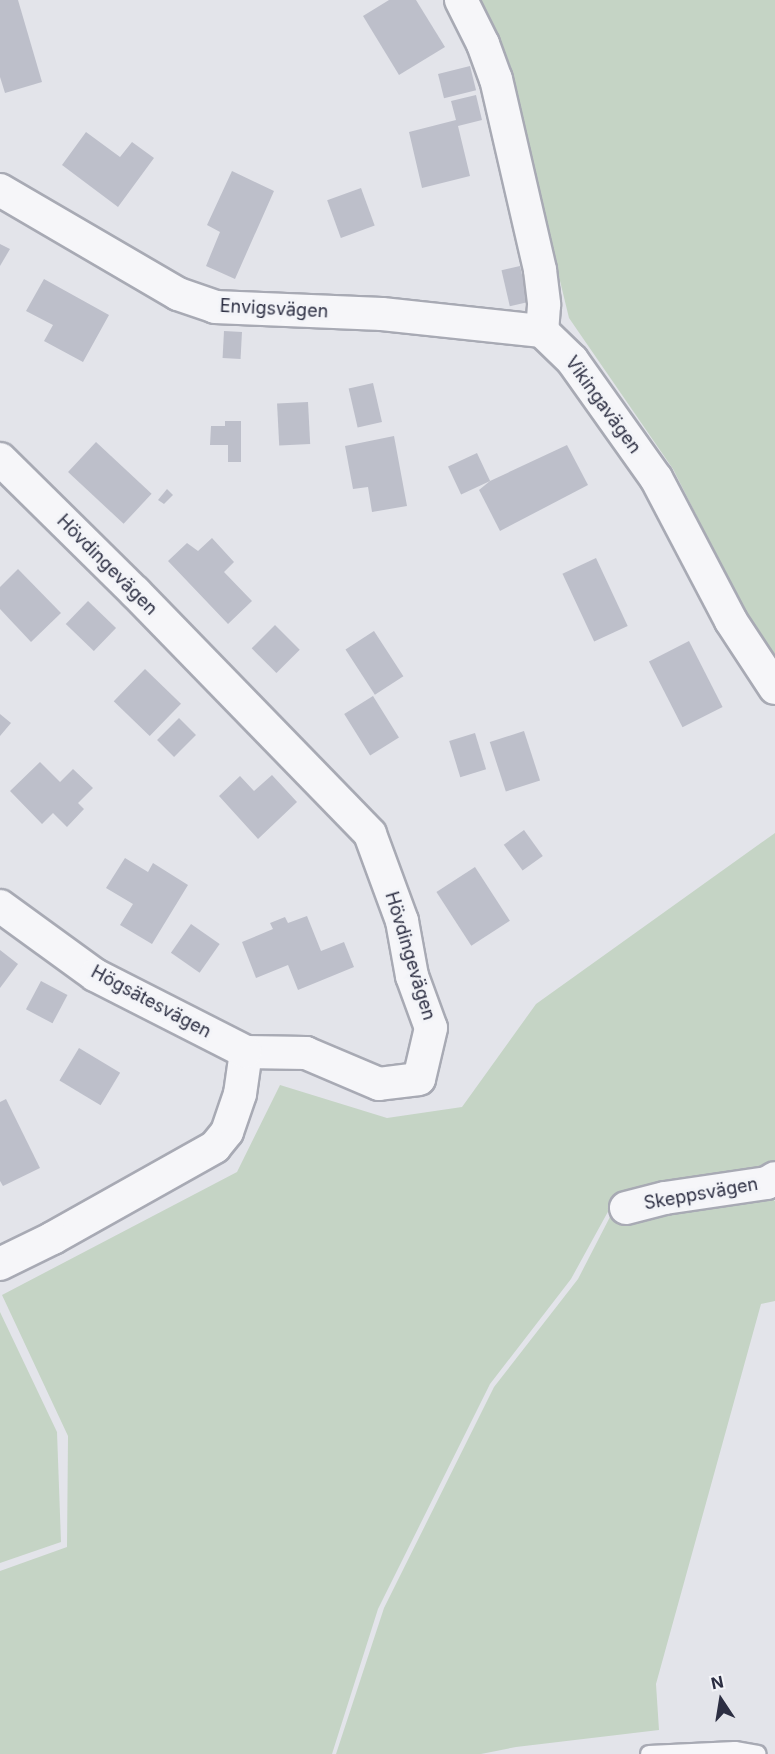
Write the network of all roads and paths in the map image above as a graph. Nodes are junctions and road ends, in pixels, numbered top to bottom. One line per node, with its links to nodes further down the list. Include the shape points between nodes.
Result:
1 (460, 0): 3 (street, via 496,79 540,270)
2 (0, 189): 3 (street, Envigsvägen, via 178,294 215,307 382,314)
3 (542, 331): 5 (street, Vikingavägen, via 572,360 656,478 731,621)
4 (0, 459): 7 (street, Hövdingevägen, via 370,834 402,921 412,976 431,1028 419,1079 379,1084 306,1053)
5 (775, 688)
6 (0, 906): 7 (street, Högsätesvägen, via 95,975)
7 (246, 1052): 10 (street, via 240,1094 227,1132 215,1147)
8 (775, 1178): 9 (street, Skeppsvägen, via 767,1183 665,1198)
9 (626, 1208)
10 (0, 1264)
11 (649, 1754): 12 (lane, via 735,1750)
12 (758, 1754)

